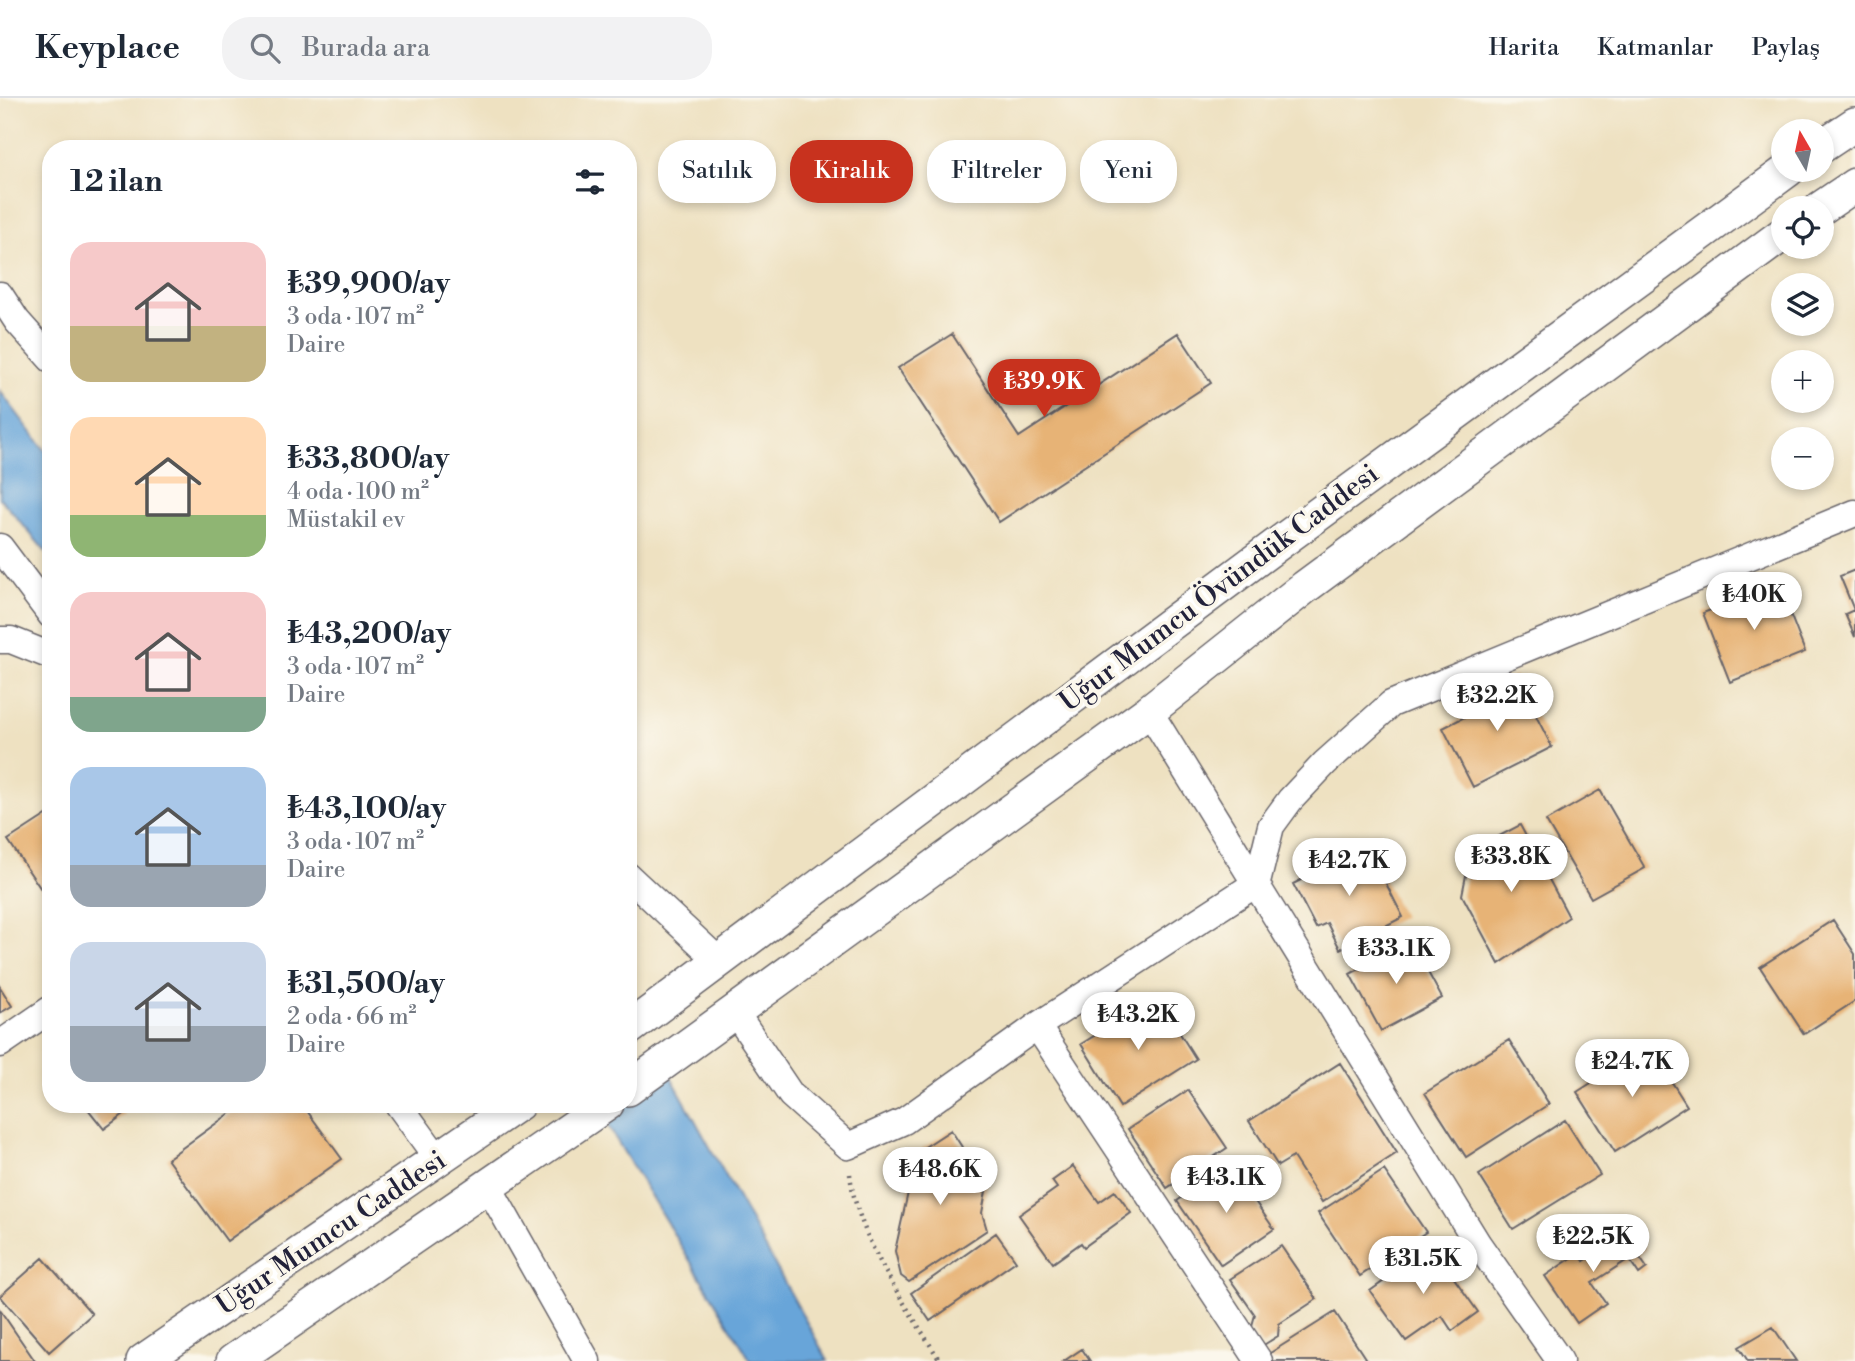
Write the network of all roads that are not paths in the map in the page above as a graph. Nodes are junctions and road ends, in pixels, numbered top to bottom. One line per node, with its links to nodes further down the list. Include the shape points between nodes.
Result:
1 (1855, 124): 2 (street)
2 (1834, 138)
3 (1771, 182): 17 (street, Uğur Mumcu Övündük Caddesi)
4 (1855, 185): 5 (street)
5 (1834, 199)
6 (1771, 243): 14 (street, Uğur Mumcu Övündük Caddesi, via 1305,587)
7 (0, 295): 8 (street)
8 (42, 349)
9 (1855, 513): 15 (street, via 1391,704 1290,800 1271,826)
10 (0, 547): 11 (street)
11 (42, 603)
12 (0, 640): 13 (street)
13 (42, 652)
14 (1149, 711): 15 (street); 18 (street, Uğur Mumcu Övündük Caddesi)
15 (1256, 883): 21 (street); 33 (street, via 1479,1244)
16 (637, 884): 17 (street)
17 (720, 962): 20 (street, Uğur Mumcu Övündük Caddesi)
18 (735, 1012): 21 (street, via 791,1095 848,1146 904,1121); 23 (street, Uğur Mumcu Övündük Caddesi)
19 (42, 1015): 22 (street)
20 (641, 1020)
21 (1037, 1026): 32 (street)
22 (0, 1044)
23 (637, 1083)
24 (405, 1113): 27 (street)
25 (505, 1113): 27 (street, Uğur Mumcu Caddesi)
26 (594, 1113): 28 (street, Uğur Mumcu Caddesi)
27 (438, 1159): 29 (street, Uğur Mumcu Caddesi)
28 (488, 1186): 30 (street, Uğur Mumcu Caddesi); 31 (street)
29 (144, 1361)
30 (233, 1361)
31 (587, 1361)
32 (1259, 1361)
33 (1560, 1361)

